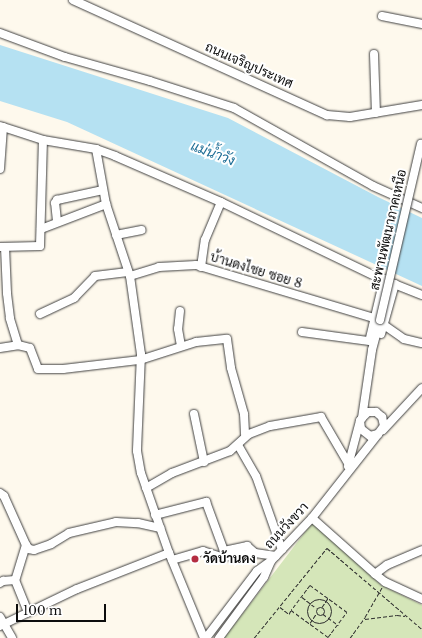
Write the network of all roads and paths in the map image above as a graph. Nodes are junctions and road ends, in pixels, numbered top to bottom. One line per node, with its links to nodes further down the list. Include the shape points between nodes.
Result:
1 (73, 0): 7 (street, ถนนเจริญประเทศ, via 327,115 350,117)
2 (382, 16): 3 (street)
3 (422, 24)
4 (0, 34): 16 (street, via 65,57 234,108 373,186)
5 (374, 54): 7 (street)
6 (422, 105): 7 (street, ถนนเจริญประเทศ)
7 (376, 113)
8 (1, 127): 9 (street); 12 (street)
9 (43, 140): 11 (street); 18 (street)
10 (421, 141): 30 (street, สะพานพัฒนาภาคเหนือ, bridge)
11 (96, 150): 13 (street); 14 (street)
12 (0, 169)
13 (103, 190): 15 (street); 17 (street, via 57,200)
14 (221, 202): 22 (street, via 205,240); 24 (street)
15 (106, 204): 17 (street); 20 (street)
16 (422, 208)
17 (57, 221): 18 (street)
18 (41, 228): 21 (street, via 40,246)
19 (142, 230): 20 (street)
20 (116, 235): 23 (street)
21 (3, 247): 27 (street)
22 (201, 267): 23 (street, บ้านดงไชย ซอย 8, via 159,267); 30 (street, บ้านดงไชย ซอย 8)
23 (129, 274): 29 (street, บ้านดงไชย ซอย 8, via 95,276 74,298); 38 (street)
24 (384, 279): 25 (street); 30 (street)
25 (395, 284): 26 (street); 30 (street)
26 (422, 295)
27 (4, 300): 34 (street)
28 (180, 311): 35 (street, via 178,329)
29 (40, 314)
30 (380, 321): 32 (street); 33 (street, บ้านดงไชย ซอย 8, via 404,339); 37 (street)
31 (302, 332): 32 (street)
32 (369, 341): 37 (street)
33 (422, 343)
34 (18, 345): 36 (street); 38 (street, via 30,348 38,369 62,369)
35 (181, 346): 38 (street); 46 (street, via 211,339 227,339 231,368 244,414)
36 (0, 348)
37 (372, 350): 40 (street)
38 (140, 360): 51 (street, via 137,451)
39 (422, 388): 41 (street, ถนนวังขวา)
40 (366, 390): 42 (street); 44 (street)
41 (399, 412): 42 (street); 45 (street, ถนนวังขวา)
42 (376, 413): 44 (street, via 368,412); 45 (street, via 384,422)
43 (194, 414): 48 (street)
44 (361, 420): 45 (street, via 361,429 367,434); 49 (street)
45 (380, 432): 50 (street, ถนนวังขวา)
46 (244, 436): 47 (street); 49 (street, via 270,426 321,417)
47 (238, 445): 48 (street); 60 (street, via 256,476)
48 (204, 462): 51 (street, via 172,473)
49 (349, 465): 50 (street)
50 (346, 474): 54 (street, ถนนวังขวา)
51 (146, 488): 53 (street)
52 (0, 493): 56 (street, via 7,502)
53 (155, 515): 55 (street); 58 (street, via 206,502 224,551 247,546)
54 (312, 518): 60 (street, ถนนวังขวา); 61 (street)
55 (160, 528): 56 (street, via 116,522 70,533 34,550 28,549); 59 (street)
56 (26, 545): 63 (street)
57 (422, 550): 61 (street, via 386,565)
58 (255, 553): 59 (street, via 222,557 203,551); 60 (street)
59 (170, 556): 74 (street, via 77,589); 87 (street)
60 (276, 556): 87 (street, via 257,571); 88 (street, ถนนวังขวา, via 264,577)
61 (374, 574): 67 (street, via 385,582)
62 (1, 580): 63 (street)
63 (15, 580): 74 (street)
64 (380, 594): 70 (path, via 327,548); 77 (path); 79 (path)
65 (301, 596): 66 (path, via 310,585); 69 (path); 73 (path)
66 (328, 598): 68 (path); 83 (path, via 347,612)
67 (422, 599)
68 (326, 600): 69 (path, via 316,599); 71 (path); 78 (path, via 332,610)
69 (310, 603): 72 (path); 80 (path, via 307,611)
70 (279, 607): 73 (path, via 288,614); 89 (path)
71 (322, 607): 72 (path); 76 (path)
72 (316, 608): 75 (path)
73 (292, 610): 82 (path)
74 (28, 612): 81 (street)
75 (316, 614): 76 (path); 80 (path)
76 (323, 614): 78 (path)
77 (406, 616): 79 (path); 84 (path)
78 (329, 618): 80 (path, via 319,623); 83 (path)
79 (364, 619): 90 (path)
80 (312, 620): 82 (path)
81 (2, 622): 86 (street)
82 (310, 624): 85 (path)
83 (338, 624): 85 (path)
84 (422, 629)
85 (329, 637)
86 (12, 638)
87 (205, 638)
88 (219, 638)
89 (254, 638)
90 (350, 638)

